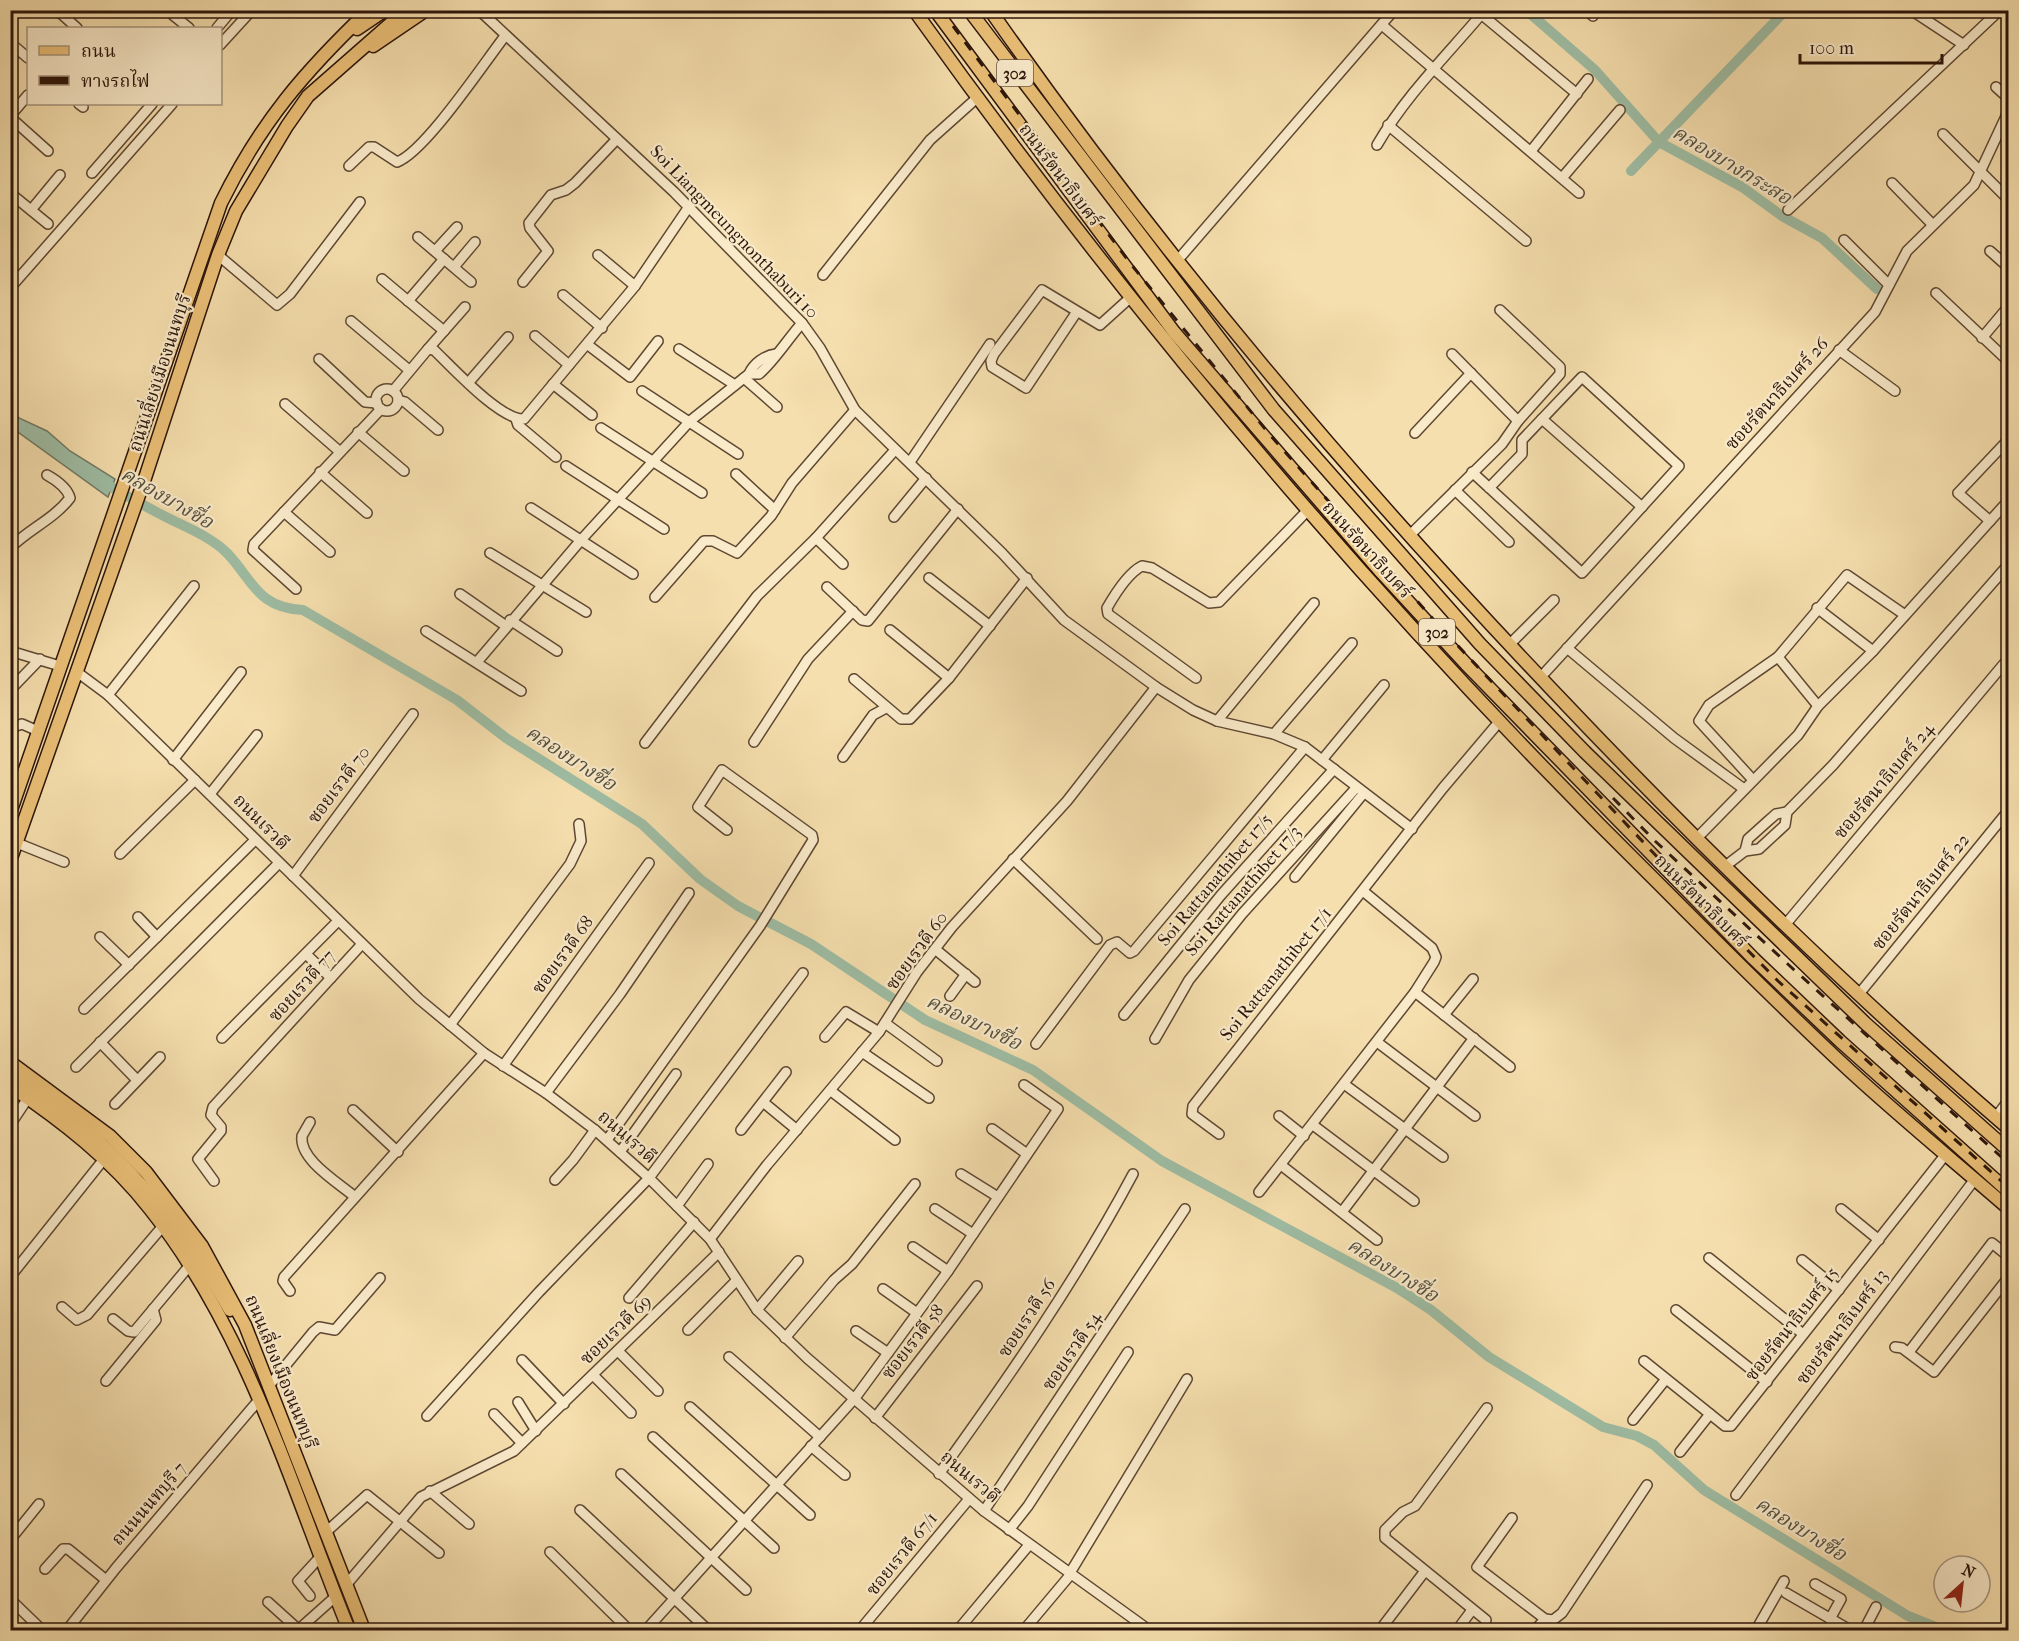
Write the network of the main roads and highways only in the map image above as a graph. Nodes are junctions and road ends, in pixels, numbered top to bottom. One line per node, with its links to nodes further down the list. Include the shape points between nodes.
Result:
1 (369, 10): 9 (main road)
2 (385, 10): 9 (main road)
3 (406, 10): 10 (main road)
4 (426, 10): 10 (main road, via 398,32)
5 (915, 10): 13 (main road, ถนนรัตนาธิเบศร์ / 302)
6 (934, 10): 14 (main road, ถนนรัตนาธิเบศร์ / 302)
7 (969, 10): 12 (main road, ถนนรัตนาธิเบศร์ / 302)
8 (990, 10): 11 (main road, 302)
9 (329, 49): 19 (main road, ถนนเลี่ยงเมืองนนทบุรี, via 273,115 240,164 221,203)
10 (348, 60): 20 (main road, ถนนเลี่ยงเมืองนนทบุรี, via 308,96 236,212)
11 (1028, 64): 12 (main road); 16 (main road, 302, via 1177,261)
12 (1061, 134): 15 (main road, ถนนรัตนาธิเบศร์ / 302, via 1274,410)
13 (1089, 242): 14 (main road); 18 (main road, ถนนรัตนาธิเบศร์ / 302, via 1308,510)
14 (1174, 332): 17 (main road, ถนนรัตนาธิเบศร์ / 302)
15 (1363, 510): 16 (main road); 25 (main road, ถนนรัตนาธิเบศร์ / 302, via 1480,644 1585,752 1865,1023)
16 (1435, 565): 24 (main road, 302, via 1724,867)
17 (1381, 572): 18 (main road); 26 (main road, ถนนรัตนาธิเบศร์ / 302, via 1754,959)
18 (1434, 653): 27 (main road, ถนนรัตนาธิเบศร์ / 302, via 1759,984 1848,1070)
19 (10, 813)
20 (10, 861)
21 (10, 1062): 28 (main road, ถนนเลี่ยงเมืองนนทบุรี, via 85,1116 146,1172 202,1246 228,1289)
22 (10, 1074): 28 (main road, via 66,1113 135,1177 179,1229)
23 (10, 1086): 29 (main road, ถนนเลี่ยงเมืองนนทบุรี, via 63,1122 104,1159 163,1226 190,1264 224,1323 258,1401)
24 (2008, 1128)
25 (2008, 1150)
26 (2008, 1191)
27 (2008, 1208)
28 (254, 1350): 30 (main road, ถนนเลี่ยงเมืองนนทบุรี)
29 (349, 1630)
30 (364, 1630)

